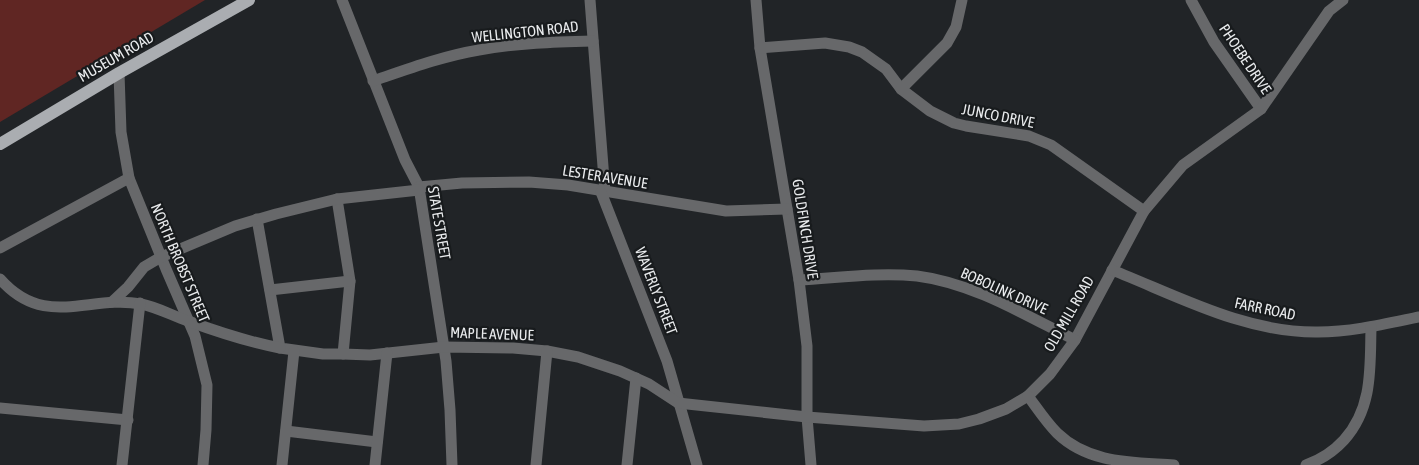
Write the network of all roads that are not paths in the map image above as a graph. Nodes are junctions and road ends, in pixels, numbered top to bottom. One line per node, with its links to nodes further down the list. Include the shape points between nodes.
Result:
1 (249, 0): 10 (main road, MUSEUM ROAD)
2 (342, 0): 11 (street, STATE STREET)
3 (590, 0): 8 (street, WAVERLY STREET)
4 (756, 0): 9 (street, GOLDFINCH DRIVE)
5 (962, 0): 12 (street, via 956,27 947,43)
6 (1191, 0): 13 (street, PHOEBE DRIVE, via 1214,42)
7 (1343, 0): 13 (street, OLD MILL ROAD, via 1329,11)
8 (594, 41): 11 (street, WELLINGTON ROAD, via 478,50 425,63); 17 (street, WAVERLY STREET)
9 (760, 48): 12 (street, JUNCO DRIVE, via 824,43 849,47 886,68); 19 (street, GOLDFINCH DRIVE)
10 (119, 73): 14 (main road, MUSEUM ROAD); 15 (street, NORTH BROBST STREET, via 121,132)
11 (373, 81): 16 (street, STATE STREET)
12 (901, 89): 20 (street, JUNCO DRIVE, via 930,111 954,123 1029,136 1051,145)
13 (1261, 109): 20 (street, OLD MILL ROAD, via 1183,165)
14 (0, 144)
15 (130, 178): 22 (street); 23 (street, NORTH BROBST STREET)
16 (419, 189): 17 (street, LESTER AVENUE, via 462,183 528,182); 18 (street, LESTER AVENUE); 35 (street, STATE STREET)
17 (603, 192): 19 (street, LESTER AVENUE, via 726,211); 43 (street, WAVERLY STREET, via 667,360)
18 (338, 199): 21 (street, LESTER AVENUE); 27 (street)
19 (787, 209): 26 (street, GOLDFINCH DRIVE)
20 (1144, 210): 24 (street, OLD MILL ROAD)
21 (257, 219): 23 (street, LESTER AVENUE); 28 (street)
22 (0, 248)
23 (161, 257): 29 (street, LESTER AVENUE, via 144,267); 32 (street, NORTH BROBST STREET)
24 (1112, 270): 33 (street, FARR ROAD, via 1226,316 1265,327 1316,332); 34 (street, OLD MILL ROAD)
25 (0, 279): 29 (street, MAPLE AVENUE, via 24,298 47,306 72,308)
26 (799, 280): 34 (street, BOBOLINK DRIVE, via 890,275 949,282); 45 (street, GOLDFINCH DRIVE, via 807,346)
27 (350, 281): 28 (street); 40 (street)
28 (270, 290): 36 (street)
29 (112, 302): 30 (street, MAPLE AVENUE)
30 (140, 304): 32 (street, MAPLE AVENUE); 46 (street)
31 (1419, 316): 33 (street, FARR ROAD)
32 (189, 322): 36 (street, MAPLE AVENUE); 50 (street, NORTH BROBST STREET, via 207,385)
33 (1371, 328): 59 (street, via 1369,383 1361,414 1339,445)
34 (1075, 340): 42 (street, OLD MILL ROAD, via 1050,374)
35 (444, 347): 38 (street, MAPLE AVENUE); 39 (street, MAPLE AVENUE); 53 (street, STATE STREET)
36 (280, 348): 37 (street, MAPLE AVENUE)
37 (294, 350): 40 (street, MAPLE AVENUE); 47 (street)
38 (547, 351): 41 (street, MAPLE AVENUE, via 592,361); 54 (street)
39 (387, 353): 40 (street, MAPLE AVENUE); 48 (street)
40 (343, 354)
41 (636, 378): 43 (street, MAPLE AVENUE); 55 (street)
42 (1028, 396): 45 (street, OLD MILL ROAD, via 1006,409 959,424 924,426); 58 (street, via 1055,431 1087,453 1115,461)
43 (678, 403): 45 (street, OLD MILL ROAD); 56 (street, WAVERLY STREET)
44 (0, 408): 46 (street)
45 (807, 417): 57 (street, GOLDFINCH DRIVE)
46 (128, 420): 49 (street)
47 (286, 431): 48 (street); 51 (street)
48 (377, 442): 52 (street)
49 (122, 465)
50 (203, 465)
51 (282, 465)
52 (375, 465)
53 (452, 465)
54 (536, 465)
55 (628, 465)
56 (697, 465)
57 (811, 465)
58 (1174, 465)
59 (1306, 465)

